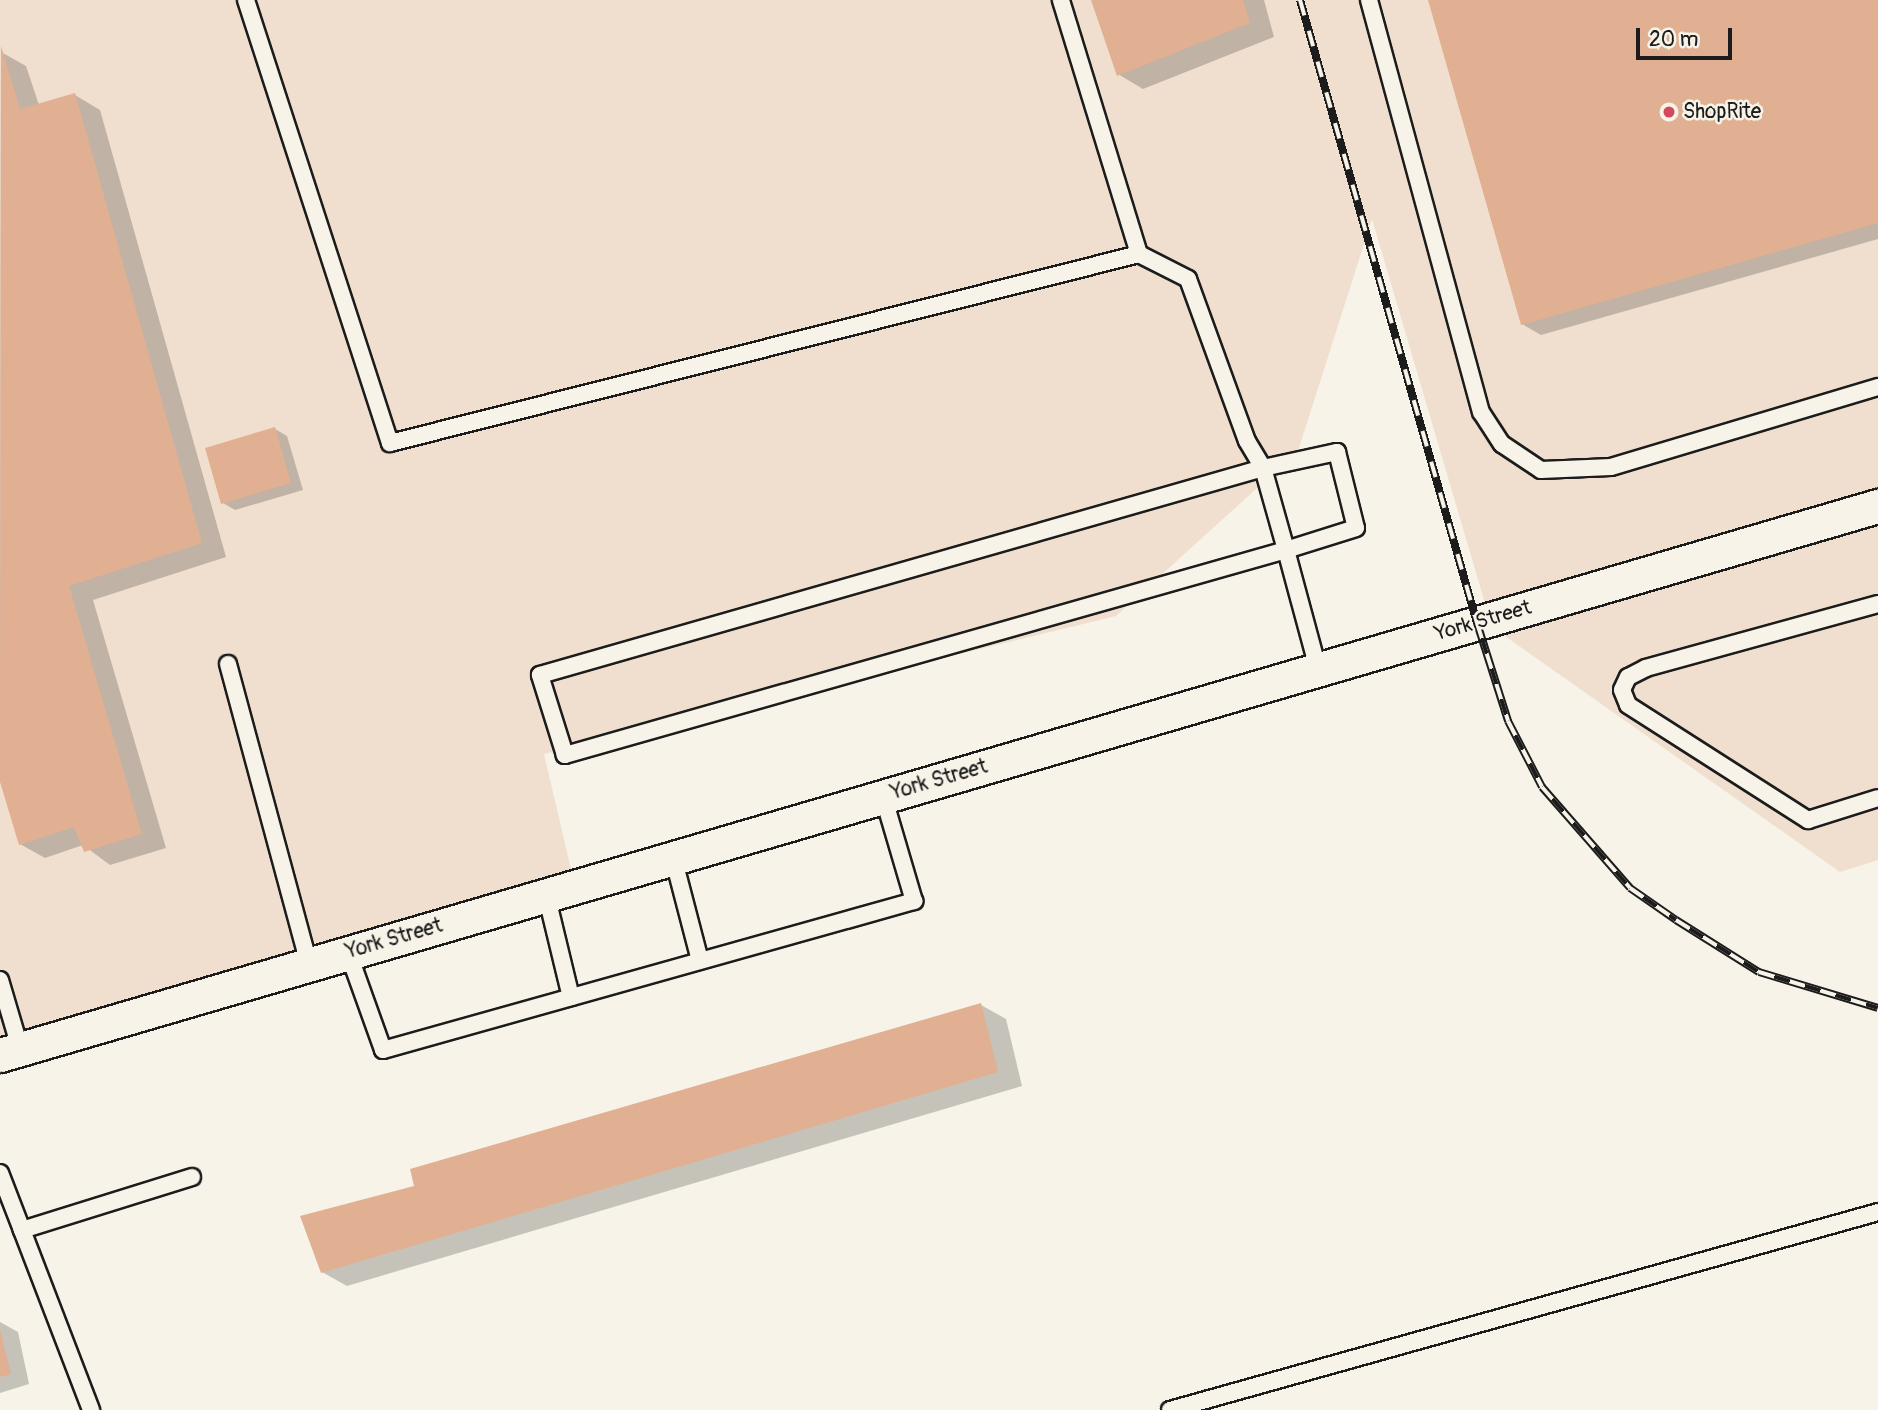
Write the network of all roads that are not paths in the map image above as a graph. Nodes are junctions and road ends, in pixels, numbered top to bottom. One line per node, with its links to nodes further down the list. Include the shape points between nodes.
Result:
1 (246, 0): 4 (lane, via 390,443)
2 (1060, 0): 4 (lane)
3 (1369, 0): 5 (lane, via 1480,412 1502,444 1541,470 1611,467)
4 (1139, 254): 6 (lane, via 1188,279 1247,441)
5 (1878, 387)
6 (1264, 468): 8 (lane); 8 (lane, via 1337,452 1356,528); 8 (lane, via 540,674 565,755)
7 (1878, 506): 11 (street, York Street)
8 (1286, 550): 11 (lane)
9 (1878, 604): 13 (lane, via 1646,668 1628,677 1622,690 1628,705 1808,820)
10 (228, 664): 18 (lane)
11 (1318, 669): 12 (street, York Street)
12 (883, 796): 14 (street, York Street); 17 (lane, via 914,901)
13 (1878, 798)
14 (673, 857): 15 (street, York Street); 17 (lane)
15 (546, 894): 16 (street, York Street); 20 (lane)
16 (348, 952): 18 (street, York Street); 20 (lane, via 383,1050)
17 (700, 961): 20 (lane)
18 (309, 964): 21 (street, York Street)
19 (0, 981): 21 (lane)
20 (571, 997)
21 (10, 1051)
22 (0, 1173): 25 (lane)
23 (192, 1177): 25 (lane)
24 (1878, 1212): 27 (lane)
25 (22, 1230): 26 (lane)
26 (92, 1410)
27 (1170, 1410)

